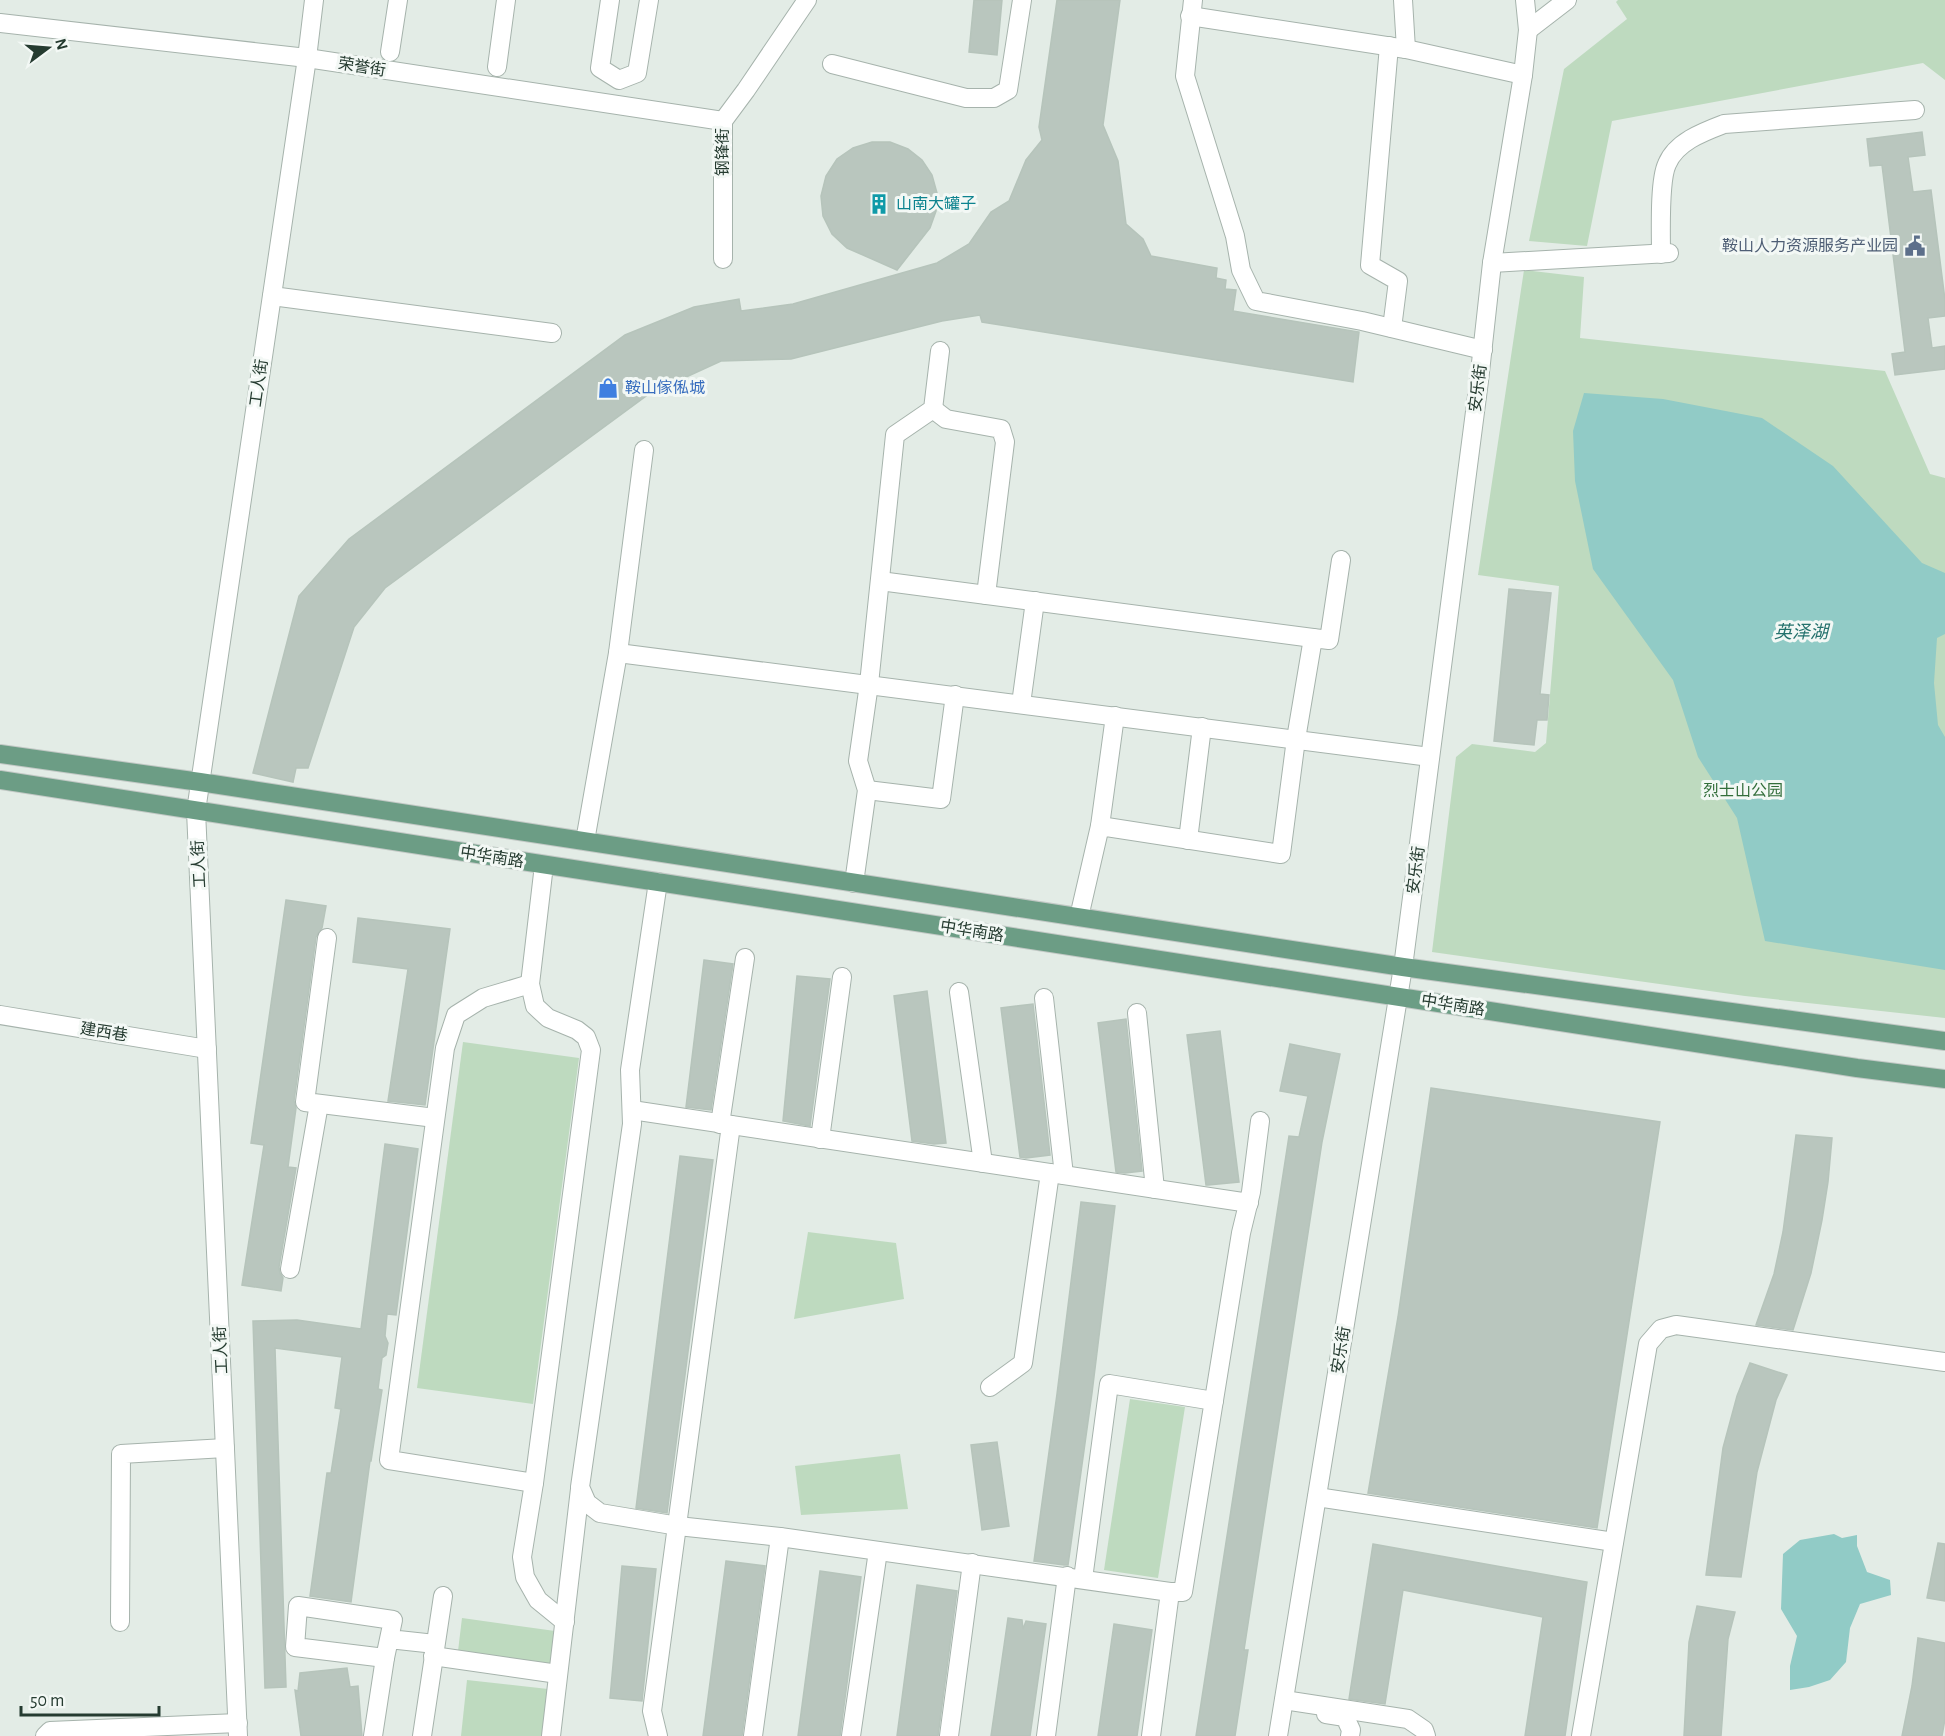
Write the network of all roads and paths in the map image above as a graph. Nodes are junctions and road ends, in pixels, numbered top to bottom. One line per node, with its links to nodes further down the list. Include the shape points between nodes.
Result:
1 (314, 0): 16 (street, 工人街)
2 (398, 0): 15 (street)
3 (506, 0): 18 (street)
4 (610, 0): 5 (street, via 600,68 619,80 637,73)
5 (649, 0)
6 (807, 0): 21 (street, 钢锋街)
7 (1022, 0): 17 (street, via 1008,90 994,98 966,98)
8 (1403, 0): 14 (street)
9 (1525, 0): 13 (street, 安乐街)
10 (1567, 0): 13 (street)
11 (1192, 8): 14 (street); 25 (street, via 1185,76 1235,236 1241,270 1256,301)
12 (0, 23): 16 (street, 荣誉街)
13 (1528, 30): 19 (street, 安乐街)
14 (1398, 47): 19 (street); 25 (street, via 1370,265 1398,280)
15 (390, 52)
16 (307, 58): 21 (street, 荣誉街); 24 (street, 工人街)
17 (832, 64)
18 (497, 67)
19 (1523, 75): 23 (street, 安乐街)
20 (1915, 110): 23 (street, via 1724,124 1700,133 1678,148 1667,163 1663,177 1665,254)
21 (723, 121): 22 (street, 钢锋街)
22 (723, 259)
23 (1492, 263): 27 (street, 安乐街)
24 (272, 296): 26 (street); 46 (street, 工人街)
25 (1392, 328): 27 (street)
26 (552, 333)
27 (1483, 350): 44 (street, 安乐街)
28 (940, 351): 29 (street)
29 (933, 409): 32 (street, via 895,435); 33 (street, via 946,419 1001,429 1005,442)
30 (644, 450): 36 (street)
31 (1341, 560): 35 (street, via 1329,640)
32 (880, 581): 33 (street); 37 (street)
33 (986, 595): 34 (street)
34 (1035, 601): 35 (street); 39 (street)
35 (1313, 638): 42 (street)
36 (618, 653): 37 (street); 51 (street)
37 (869, 684): 38 (street); 47 (street, via 858,761)
38 (955, 695): 39 (street); 47 (street, via 942,799)
39 (1022, 704): 40 (street)
40 (1115, 716): 41 (street); 49 (street)
41 (1202, 728): 42 (street); 50 (street)
42 (1296, 740): 44 (street); 50 (street, via 1281,854)
43 (0, 754): 46 (main road, 中华南路)
44 (1430, 757): 58 (street, 安乐街)
45 (0, 780): 48 (main road, 中华南路)
46 (200, 782): 48 (street, 工人街); 51 (main road, 中华南路)
47 (867, 790): 54 (street)
48 (196, 811): 52 (main road, 中华南路); 67 (street, 工人街)
49 (1100, 826): 50 (street); 55 (street)
50 (1188, 840)
51 (585, 841): 54 (main road, 中华南路)
52 (544, 865): 53 (main road, 中华南路); 60 (street)
53 (658, 882): 62 (main road, 中华南路); 70 (street, via 630,1070)
54 (854, 883): 55 (main road, 中华南路)
55 (1079, 917): 58 (main road, 中华南路)
56 (327, 938): 69 (street, via 305,1102)
57 (745, 958): 73 (street)
58 (1403, 967): 62 (street, 安乐街); 66 (main road, 中华南路)
59 (842, 977): 74 (street)
60 (530, 984): 71 (street, via 483,998 456,1016 445,1048); 84 (street, via 535,1006 548,1018 586,1037 591,1050)
61 (959, 992): 75 (street)
62 (1399, 996): 68 (main road, 中华南路); 86 (street, 安乐街)
63 (1044, 998): 76 (street)
64 (1137, 1013): 77 (street)
65 (0, 1016): 67 (street, 建西巷)
66 (1945, 1041)
67 (207, 1049): 83 (street, 工人街)
68 (1945, 1079)
69 (319, 1104): 71 (street); 79 (street)
70 (632, 1110): 73 (street); 85 (street)
71 (435, 1118): 84 (street, via 389,1460)
72 (1260, 1121): 78 (street)
73 (725, 1125): 74 (street); 88 (street)
74 (820, 1139): 75 (street)
75 (983, 1163): 76 (street)
76 (1057, 1174): 77 (street); 81 (street, via 1023,1362)
77 (1155, 1189): 78 (street)
78 (1249, 1203): 82 (street)
79 (290, 1269)
80 (1945, 1362): 91 (street, via 1676,1325 1661,1329 1648,1344)
81 (990, 1387)
82 (1214, 1401): 94 (street, via 1109,1384); 95 (street, via 1183,1592)
83 (225, 1448): 97 (street, via 121,1454); 104 (street, 工人街)
84 (534, 1483): 98 (street, via 522,1557 525,1577 538,1600)
85 (580, 1487): 87 (street, via 587,1503); 89 (street)
86 (1317, 1497): 91 (street); 103 (street, 安乐街)
87 (600, 1513): 88 (street); 89 (street)
88 (678, 1526): 90 (street); 110 (street, via 652,1711)
89 (575, 1536): 98 (street)
90 (780, 1537): 92 (street); 111 (street)
91 (1614, 1542): 119 (street)
92 (878, 1551): 93 (street); 112 (street)
93 (972, 1563): 94 (street); 113 (street)
94 (1075, 1578): 95 (street); 114 (street)
95 (1170, 1592): 115 (street)
96 (443, 1596): 100 (street)
97 (120, 1622)
98 (565, 1622): 102 (street)
99 (389, 1638): 100 (street); 101 (street); 101 (street, via 393,1620 297,1606 295,1647)
100 (434, 1650): 102 (street); 108 (street)
101 (385, 1658): 107 (street)
102 (558, 1674): 109 (street)
103 (1283, 1703): 116 (street, 安乐街); 117 (street, via 1345,1717); 118 (street, via 1408,1719)
104 (238, 1730): 105 (street)
105 (148, 1731): 106 (street, via 50,1731)
106 (45, 1736)
107 (373, 1736)
108 (422, 1736)
109 (551, 1736)
110 (658, 1736)
111 (753, 1736)
112 (851, 1736)
113 (949, 1736)
114 (1046, 1736)
115 (1151, 1736)
116 (1278, 1736)
117 (1350, 1736)
118 (1426, 1736)
119 (1581, 1736)

